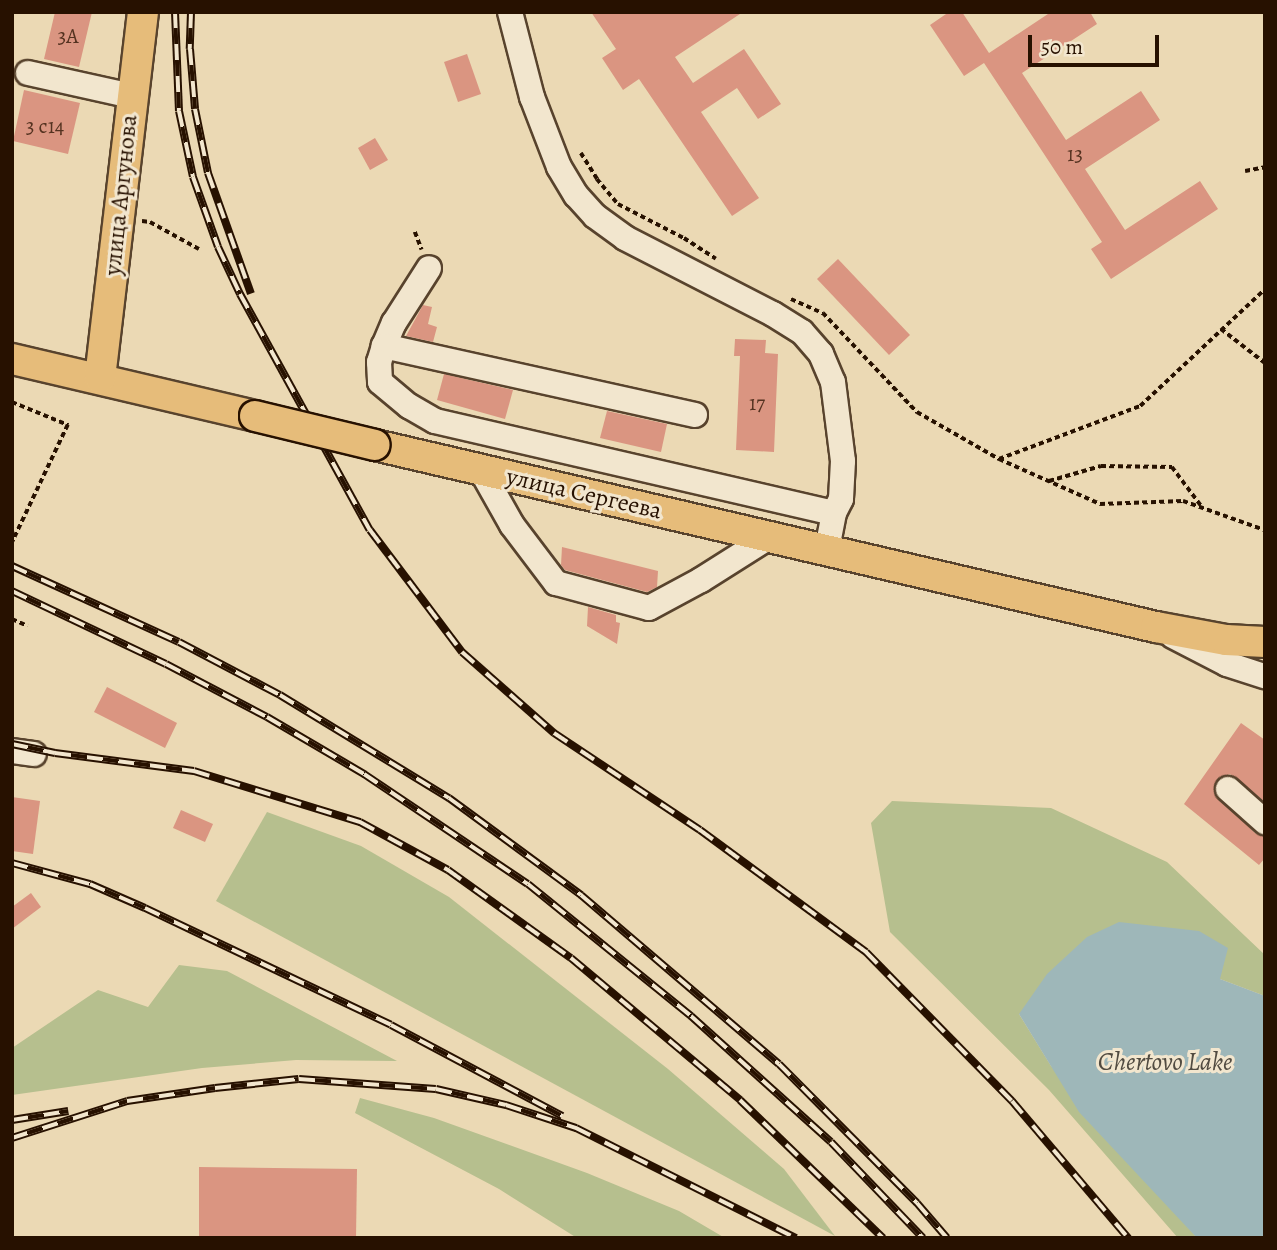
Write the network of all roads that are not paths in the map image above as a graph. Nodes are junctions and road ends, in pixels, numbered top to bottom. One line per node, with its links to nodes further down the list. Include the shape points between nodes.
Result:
1 (143, 12): 4 (main road, улица Аргунова)
2 (510, 12): 11 (street, via 532,97 559,167 595,216 625,238 773,314 802,332 821,354 833,382 844,461 841,499)
3 (28, 73): 4 (street)
4 (132, 96): 8 (main road, улица Аргунова)
5 (429, 268): 6 (street)
6 (384, 346): 9 (street); 11 (street, via 380,382 435,421)
7 (12, 359): 8 (main road, улица Сергеева)
8 (100, 377): 10 (main road, улица Сергеева, bridge)
9 (695, 415)
10 (481, 470): 12 (main road, улица Сергеева); 12 (street, via 512,525 556,583 649,608)
11 (834, 513): 13 (street)
12 (769, 537): 13 (main road, улица Сергеева)
13 (827, 548): 14 (main road, улица Сергеева)
14 (1156, 627): 15 (main road, улица Сергеева); 16 (street, via 1227,664)
15 (1265, 642)
16 (1265, 676)
17 (1228, 789): 18 (street)
18 (1265, 822)

